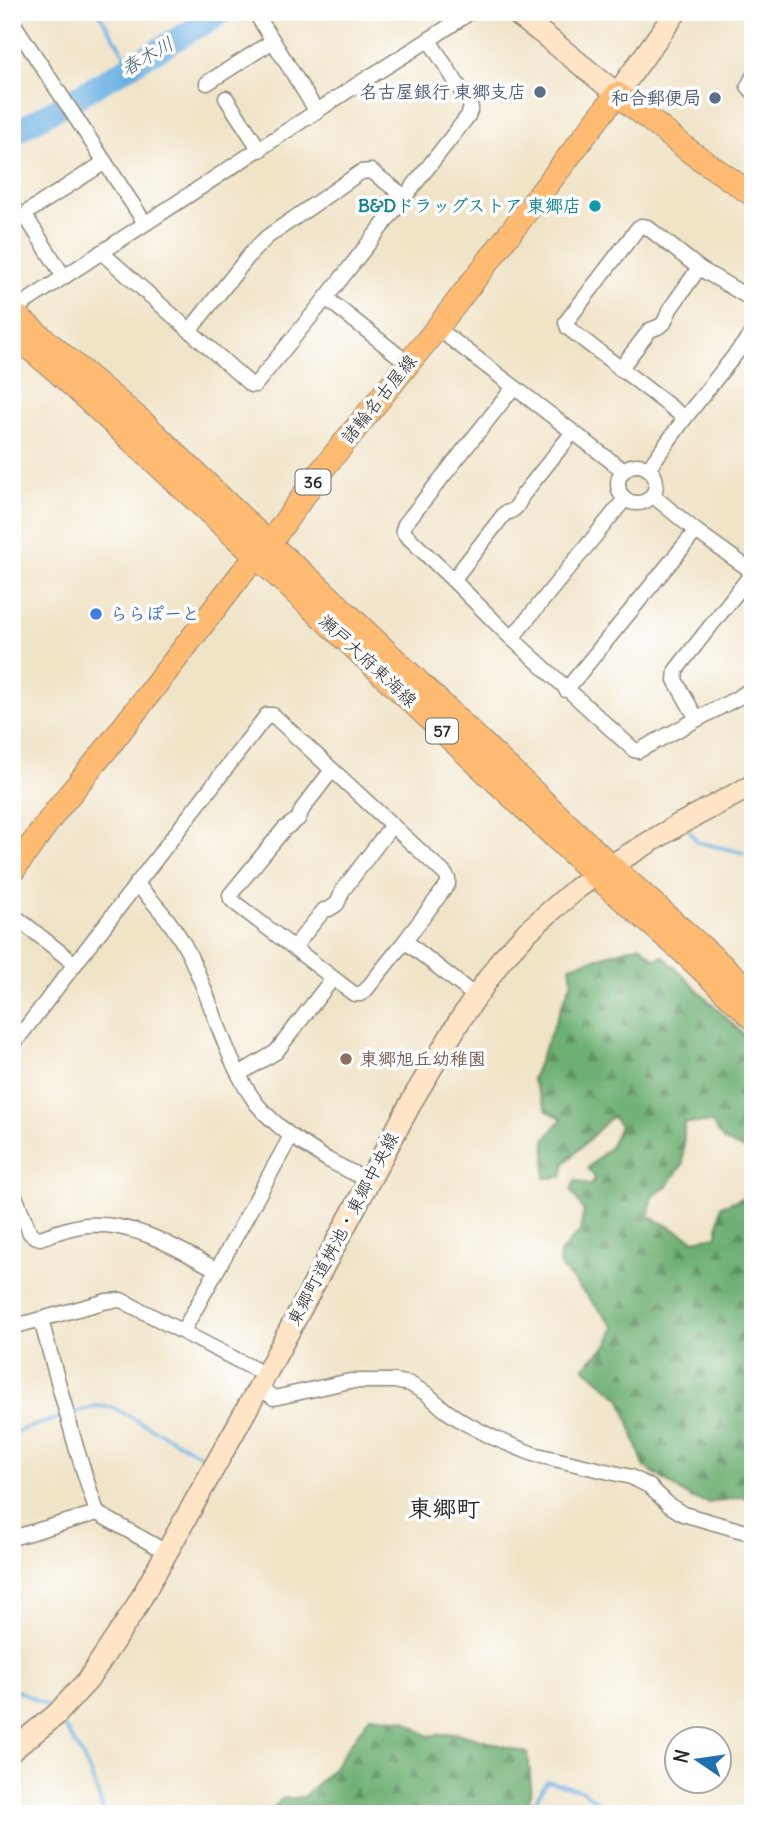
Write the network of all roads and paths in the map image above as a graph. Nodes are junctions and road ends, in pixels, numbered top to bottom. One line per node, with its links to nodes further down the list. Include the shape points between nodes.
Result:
1 (255, 12): 8 (street)
2 (470, 12): 7 (street)
3 (514, 12): 12 (street)
4 (676, 12): 12 (street)
5 (12, 20): 6 (street)
6 (17, 38): 16 (street)
7 (429, 40): 14 (street); 18 (street, via 471,108)
8 (273, 41): 10 (street); 14 (street)
9 (753, 76): 11 (street, via 748,86)
10 (207, 83)
11 (753, 92)
12 (617, 94): 17 (main road); 26 (main road, 諸輪名古屋線 / 36)
13 (226, 98): 15 (street)
14 (317, 112): 15 (street)
15 (260, 150): 19 (street)
16 (105, 162): 19 (street); 22 (street, via 26,217)
17 (753, 195)
18 (404, 196): 23 (street); 27 (street, via 371,171 362,172 267,237)
19 (145, 223): 20 (street)
20 (101, 253): 22 (street); 27 (street)
21 (699, 268): 24 (street); 32 (street, via 664,323 650,330); 32 (street, via 647,228 638,228 565,322)
22 (64, 277): 25 (street)
23 (326, 299): 27 (street, via 255,385); 31 (street)
24 (753, 300)
25 (15, 306): 36 (main road, 瀬戸大府東海線 / 57); 38 (main road, 57, via 91,360 175,435)
26 (437, 328): 31 (main road, 諸輪名古屋線 / 36); 33 (street)
27 (191, 330)
28 (753, 332): 34 (street)
29 (12, 334): 36 (main road, 瀬戸大府東海線 / 57)
30 (12, 355): 38 (main road, 57, via 148,471)
31 (409, 363): 43 (main road, 諸輪名古屋線 / 36)
32 (620, 369): 34 (street)
33 (514, 387): 35 (street); 45 (street, via 403,530)
34 (685, 418): 37 (street)
35 (573, 432): 39 (street); 45 (street)
36 (139, 433): 38 (main road, 瀬戸大府東海線 / 57)
37 (648, 469): 39 (street, via 635,466); 40 (street, via 655,484)
38 (177, 470): 43 (main road, 瀬戸大府東海線 / 57)
39 (624, 471): 41 (street, via 618,488)
40 (652, 495): 41 (street, via 636,503); 42 (street)
41 (625, 499): 46 (street)
42 (696, 531): 44 (street); 48 (street)
43 (263, 550): 53 (main road, 瀬戸大府東海線 / 57, via 326,621); 54 (main road, 諸輪名古屋線 / 36)
44 (753, 572): 49 (street, via 676,670 675,680)
45 (453, 580): 46 (street)
46 (512, 638): 48 (street)
47 (753, 687): 49 (street)
48 (566, 690): 49 (street, via 638,751)
49 (697, 719)
50 (332, 770): 52 (street); 55 (street, via 273,715 267,715); 58 (street, via 298,819 284,829 230,895)
51 (753, 785): 53 (street, 東郷町道桝池・東郷中央線)
52 (392, 825): 57 (street, via 448,879); 58 (street, via 337,904 324,910)
53 (603, 870): 61 (main road, 瀬戸大府東海線 / 57); 62 (street, 東郷町道桝池・東郷中央線, via 528,931); 63 (main road, 瀬戸大府東海線 / 57)
54 (12, 872)
55 (136, 884): 59 (street); 65 (street, via 169,920 187,950)
56 (12, 914): 59 (street)
57 (405, 941): 60 (street, via 360,994); 62 (street)
58 (294, 947): 60 (street)
59 (75, 964): 64 (street)
60 (333, 978): 65 (street, via 276,1052)
61 (753, 993)
62 (475, 996): 67 (street, 東郷町道桝池・東郷中央線)
63 (753, 1018)
64 (12, 1046)
65 (239, 1074): 66 (street, via 258,1106)
66 (291, 1136): 67 (street); 69 (street)
67 (369, 1181): 73 (street, 東郷町道桝池・東郷中央線)
68 (12, 1189): 69 (street, via 34,1236 88,1225 120,1227 154,1237)
69 (217, 1269): 72 (street)
70 (41, 1320): 71 (street); 72 (street, via 115,1299); 74 (street)
71 (12, 1327)
72 (183, 1331): 73 (street)
73 (261, 1380): 75 (street, via 274,1398 350,1381 410,1384 494,1438 533,1454 631,1477 683,1514); 77 (street, 東郷町道桝池・東郷中央線)
74 (97, 1513): 76 (street); 77 (street)
75 (753, 1534)
76 (12, 1538)
77 (168, 1553): 78 (street, 東郷町道桝池・東郷中央線, via 88,1680 56,1715)
78 (12, 1749)

